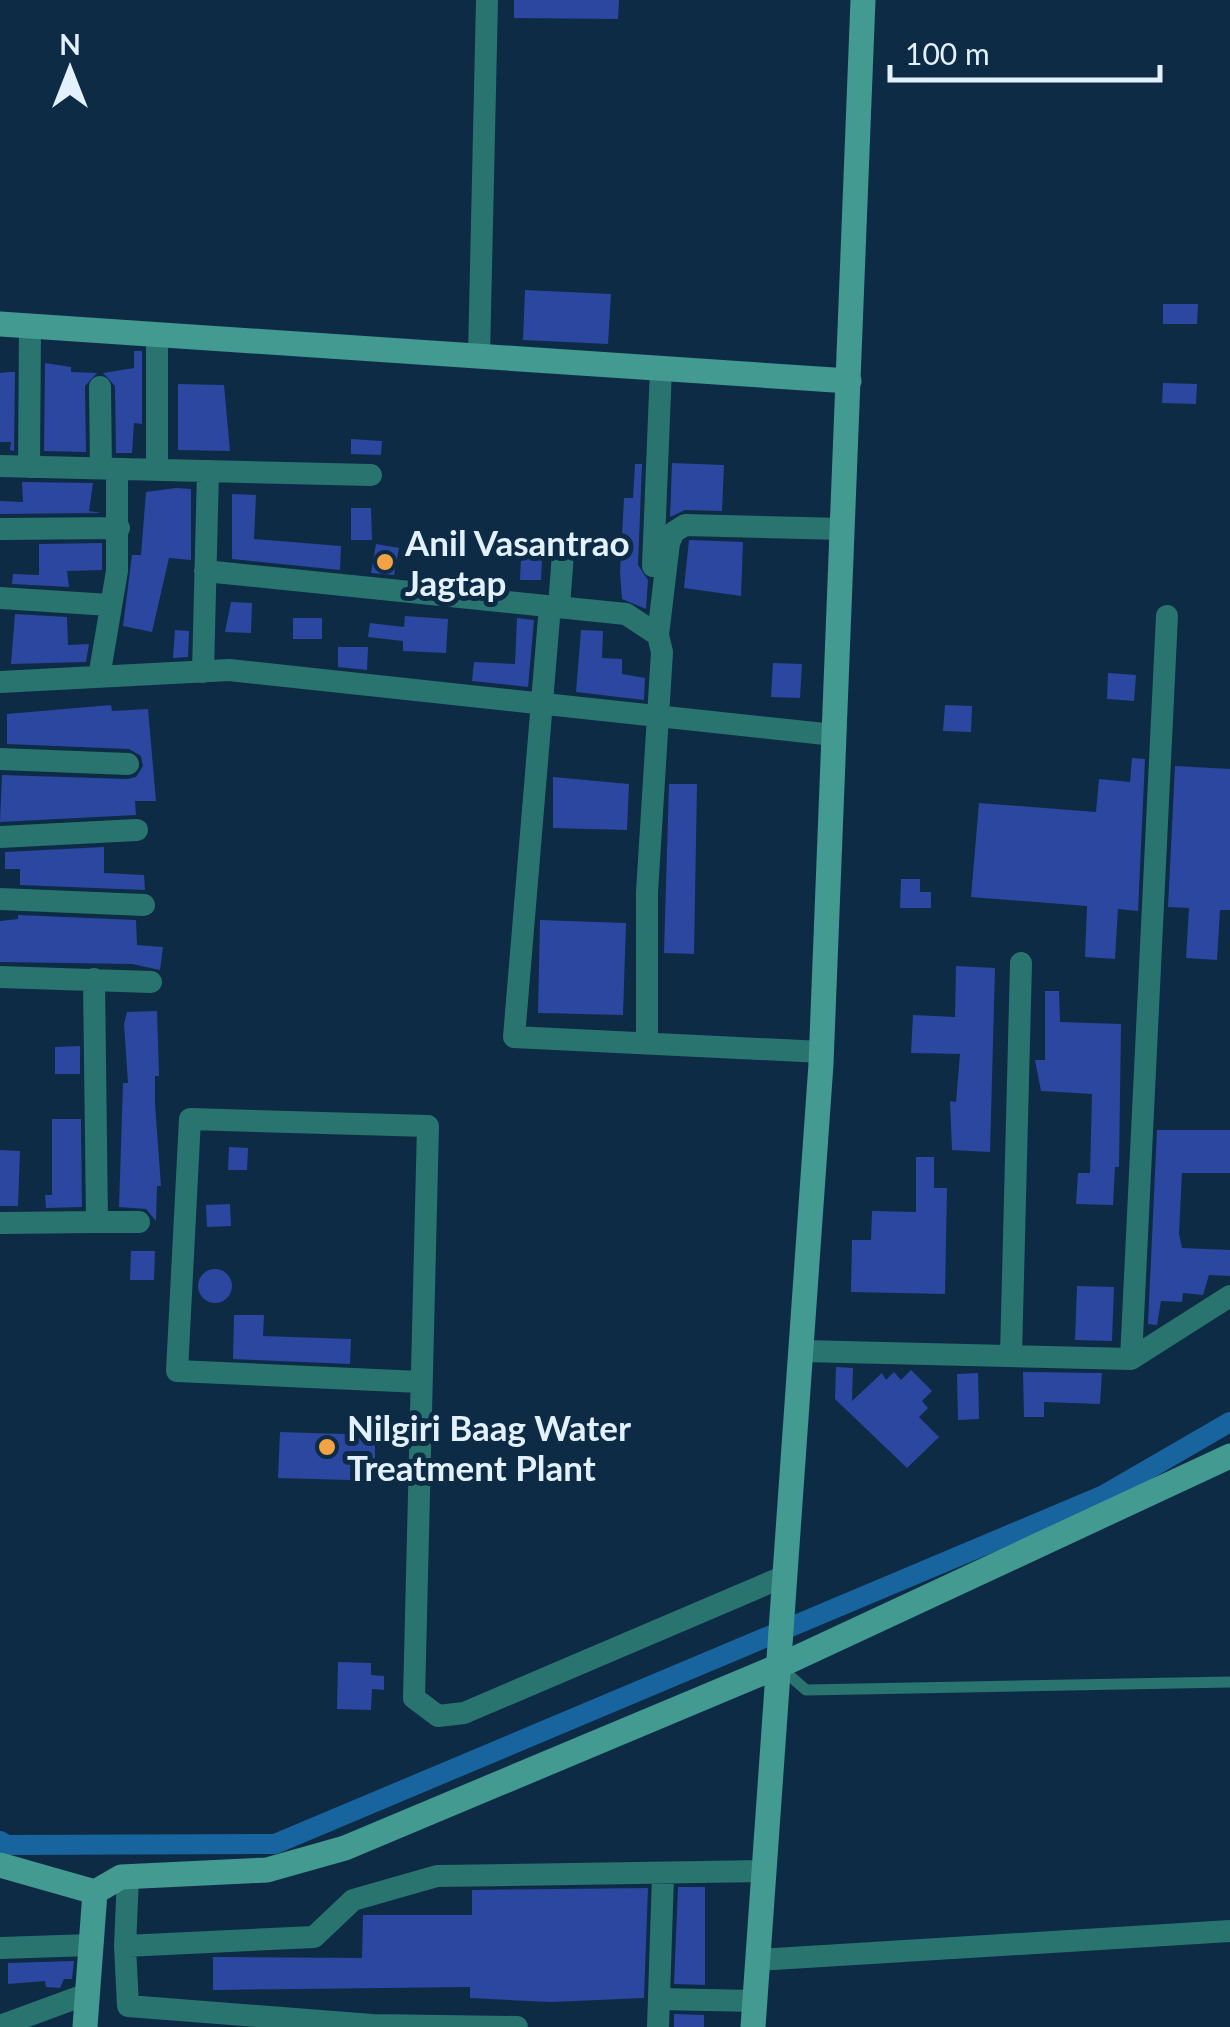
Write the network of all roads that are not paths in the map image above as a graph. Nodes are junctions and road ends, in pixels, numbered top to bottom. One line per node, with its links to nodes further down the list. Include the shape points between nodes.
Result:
1 (488, 0): 6 (street)
2 (864, 0): 8 (street)
3 (0, 324): 4 (street)
4 (30, 326): 5 (street); 11 (street)
5 (157, 336): 6 (street); 13 (street)
6 (479, 356): 7 (street)
7 (660, 368): 8 (street); 25 (street)
8 (848, 381): 18 (street)
9 (100, 387): 12 (street)
10 (0, 466): 11 (street)
11 (29, 466): 12 (street)
12 (109, 468): 13 (street); 16 (street)
13 (157, 470): 14 (street)
14 (208, 471): 15 (street); 20 (street)
15 (371, 474)
16 (119, 528): 17 (street); 22 (street)
17 (0, 529)
18 (842, 529): 25 (street, via 686,526 674,532); 31 (street)
19 (563, 553): 23 (street)
20 (205, 571): 23 (street); 26 (street)
21 (0, 598): 22 (street)
22 (110, 605): 27 (street)
23 (554, 606): 25 (street, via 626,614); 29 (street)
24 (1167, 616): 50 (street)
25 (654, 632): 30 (street, via 662,652)
26 (203, 672): 27 (street); 29 (street)
27 (99, 677): 28 (street)
28 (0, 682)
29 (542, 704): 30 (street); 42 (street, via 514,1037)
30 (658, 716): 31 (street); 42 (street, via 647,892)
31 (834, 735): 43 (street)
32 (0, 759): 33 (street)
33 (128, 764)
34 (136, 830): 35 (street)
35 (0, 837)
36 (0, 899): 37 (street)
37 (144, 905)
38 (1021, 963): 49 (street)
39 (0, 976): 40 (street)
40 (94, 979): 41 (street); 44 (street)
41 (151, 982)
42 (647, 1043): 43 (street)
43 (822, 1052): 48 (street)
44 (97, 1222): 45 (street); 46 (street)
45 (138, 1222)
46 (0, 1223)
47 (1230, 1296): 50 (street)
48 (803, 1351): 49 (street); 53 (street)
49 (1011, 1355): 50 (street)
50 (1131, 1358)
51 (420, 1382): 51 (street, via 428,1126 190,1119 177,1371); 53 (street, via 414,1698 438,1716 464,1714)
52 (1230, 1456): 54 (street)
53 (785, 1576): 54 (street)
54 (779, 1662): 55 (lane, via 806,1690); 57 (street); 59 (street, via 344,1848 268,1870)
55 (1230, 1682)
56 (0, 1865): 60 (street)
57 (764, 1871): 58 (street); 65 (street)
58 (663, 1876): 63 (street, via 437,1876 353,1900 314,1937); 67 (street)
59 (128, 1877): 60 (street); 63 (street)
60 (95, 1892): 62 (street)
61 (1230, 1931): 65 (street)
62 (91, 1944): 64 (street); 66 (street)
63 (125, 1946): 69 (street)
64 (0, 1948)
65 (758, 1960): 68 (street)
66 (87, 1994): 70 (street); 72 (street)
67 (659, 1999): 68 (street); 74 (street)
68 (754, 2014)
69 (128, 2017): 71 (street)
70 (0, 2026)
71 (377, 2026): 73 (street)
72 (84, 2027)
73 (517, 2027)
74 (658, 2027)

